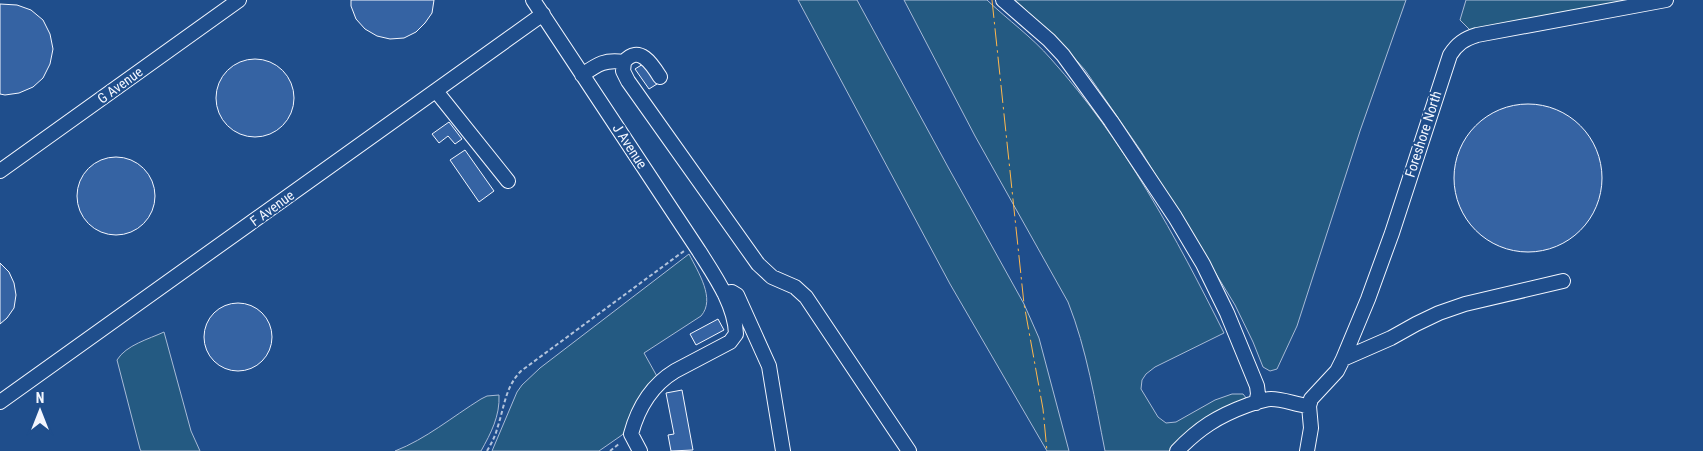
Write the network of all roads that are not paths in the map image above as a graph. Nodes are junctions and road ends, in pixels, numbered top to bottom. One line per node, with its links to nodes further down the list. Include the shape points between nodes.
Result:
1 (239, 0): 10 (lane, G Avenue)
2 (533, 0): 5 (lane, J Avenue)
3 (1003, 0): 16 (lane, via 1063,55 1174,217 1203,264 1227,313 1257,386)
4 (1666, 0): 14 (lane, Foreshore North, via 1476,34 1454,48 1392,233)
5 (543, 14): 7 (lane, J Avenue); 9 (lane, F Avenue)
6 (624, 62): 7 (lane, via 602,62); 8 (lane, via 629,56 640,55 649,61); 20 (lane, via 623,71 628,81 758,264 772,277 795,287 806,297)
7 (582, 74): 13 (lane, J Avenue)
8 (660, 77)
9 (436, 91): 11 (lane); 15 (lane, F Avenue)
10 (0, 171)
11 (508, 181)
12 (1563, 282): 14 (lane, via 1439,313)
13 (724, 293): 18 (lane, via 734,320 734,338 667,376 653,389 631,434); 19 (lane, via 736,295 769,366)
14 (1343, 359): 17 (lane, Foreshore North, via 1331,378)
15 (0, 402)
16 (1256, 403): 17 (lane, via 1269,399); 21 (lane, via 1210,422)
17 (1303, 405): 22 (lane, via 1311,428)
18 (640, 451)
19 (783, 451)
20 (909, 451)
21 (1177, 451)
22 (1307, 451)

